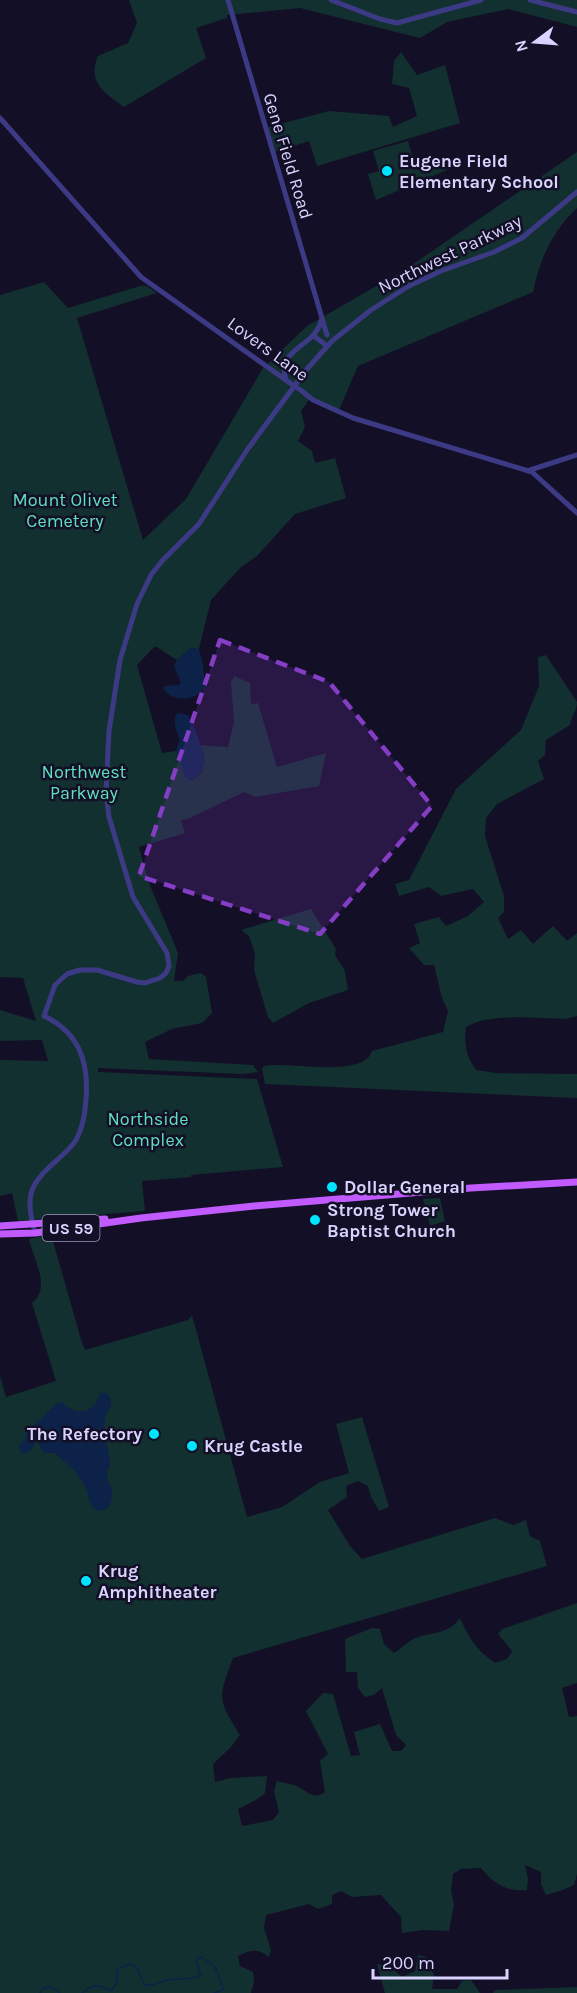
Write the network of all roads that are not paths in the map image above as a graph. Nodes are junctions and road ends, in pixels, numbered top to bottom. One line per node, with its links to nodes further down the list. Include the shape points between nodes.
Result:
1 (228, 0): 8 (street, Gene Field Road)
2 (331, 0): 3 (street, via 397,23)
3 (481, 0)
4 (530, 0): 5 (street)
5 (577, 12)
6 (0, 118): 14 (street, Lovers Lane, via 141,277)
7 (577, 192): 11 (street, Northwest Parkway, via 522,238 409,286)
8 (321, 319): 9 (street); 10 (street, Gene Field Road)
9 (316, 333): 10 (street); 12 (street); 13 (street)
10 (327, 335): 11 (street)
11 (332, 341): 12 (street, Northwest Parkway)
12 (327, 346): 21 (street, Northwest Parkway, via 248,450 199,524 151,575 127,632 109,731 107,806 132,897 167,953 169,966 166,973 152,982 85,970 67,974 55,985 44,1016 70,1035 83,1058 87,1081 85,1109 76,1140 35,1184 30,1205)
13 (284, 363): 14 (street); 15 (street)
14 (269, 368): 15 (street, Lovers Lane)
15 (288, 381): 17 (street, Lovers Lane, bridge, via 320,403 352,418)
16 (577, 455): 17 (street)
17 (529, 471): 18 (street, Lovers Lane)
18 (577, 513)
19 (577, 1182): 20 (main road, US 59)
20 (141, 1218): 21 (main road, US 59); 23 (main road, US 59)
21 (33, 1223): 22 (main road, US 59); 23 (street)
22 (0, 1226)
23 (35, 1233): 24 (main road, US 59)
24 (0, 1234)

